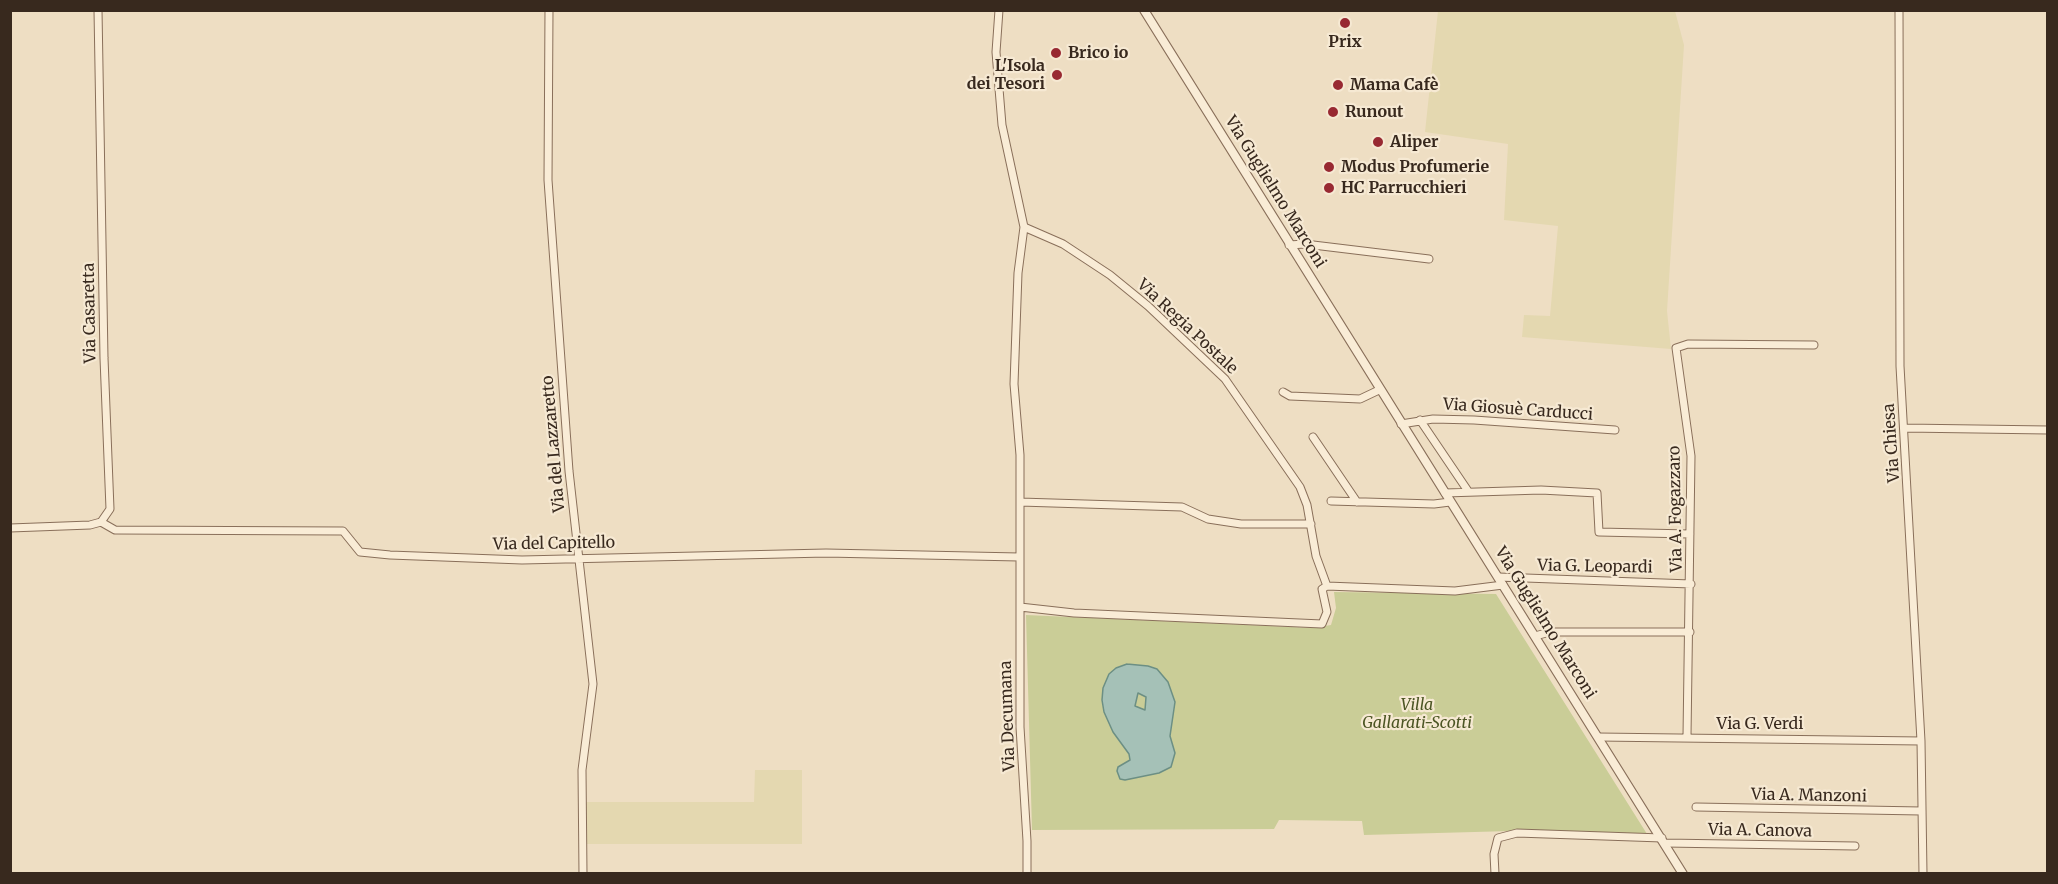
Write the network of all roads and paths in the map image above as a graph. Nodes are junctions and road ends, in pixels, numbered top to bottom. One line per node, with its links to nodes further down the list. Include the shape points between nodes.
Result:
1 (98, 10): 24 (street, Via Casaretta, via 110,509)
2 (549, 10): 29 (street, Via del Lazzaretto, via 548,180)
3 (999, 10): 6 (street, Via Decumana, via 996,52 1002,124)
4 (1144, 10): 7 (street, Via Guglielmo Marconi)
5 (1899, 10): 14 (street, Via Chiesa, via 1900,366)
6 (1024, 228): 22 (street, Via Decumana, via 1018,273 1014,384); 25 (street, Via Regia Postale, via 1063,244 1110,275 1225,379 1300,487)
7 (1289, 245): 8 (street); 10 (street, Via Guglielmo Marconi)
8 (1429, 259)
9 (1814, 345): 27 (street, Via A. Fogazzaro, via 1688,344 1676,348 1691,456)
10 (1379, 390): 11 (street, via 1360,399 1290,396); 13 (street, Via Guglielmo Marconi)
11 (1283, 392)
12 (1420, 420): 13 (street, Via Giosuè Carducci); 16 (street, Via Giosuè Carducci); 18 (street, Via Giosuè Carducci)
13 (1401, 424): 19 (street, Via Guglielmo Marconi)
14 (1905, 428): 15 (street); 38 (street, Via Chiesa)
15 (2048, 429)
16 (1615, 430)
17 (1312, 437): 21 (street)
18 (1467, 491): 19 (street); 27 (street, via 1597,492 1599,532)
19 (1445, 493): 23 (street, Via Guglielmo Marconi)
20 (1331, 501): 21 (street)
21 (1357, 501): 23 (street)
22 (1020, 502): 25 (street, via 1182,507 1208,519 1241,524); 28 (street, Via Decumana)
23 (1450, 502): 30 (street, Via Guglielmo Marconi)
24 (102, 522): 26 (street); 29 (street, Via del Capitello, via 115,530 343,531 360,552 390,555)
25 (1311, 524): 32 (street, Via Regia Postale, via 1316,556)
26 (10, 528)
27 (1690, 534): 31 (street, Via A. Fogazzaro)
28 (1019, 556): 29 (street, Via del Capitello, via 816,553); 33 (street, Via Decumana)
29 (577, 559): 43 (street, Via del Lazzaretto, via 593,684 582,770)
30 (1501, 581): 31 (street, Via G. Leopardi); 32 (street, via 1455,591); 35 (street, Via Guglielmo Marconi)
31 (1691, 584): 34 (street, Via A. Fogazzaro)
32 (1327, 586): 33 (street, Via Regia Postale, via 1322,589 1327,612 1322,624)
33 (1020, 607): 44 (street, Via Decumana)
34 (1690, 632): 35 (street, via 1550,632); 36 (street, Via A. Fogazzaro)
35 (1535, 636): 37 (street, Via Guglielmo Marconi)
36 (1687, 736): 37 (street, Via G. Verdi); 38 (street, Via G. Verdi)
37 (1598, 737): 41 (street, Via Guglielmo Marconi)
38 (1921, 741): 40 (street, Via Chiesa)
39 (1696, 807): 40 (street, Via A. Manzoni)
40 (1921, 811): 47 (street, Via Chiesa)
41 (1663, 841): 42 (street, Via A. Canova); 45 (street, Via A. Canova, via 1517,833 1498,838); 46 (street, Via Guglielmo Marconi)
42 (1855, 846)
43 (583, 873)
44 (1026, 873)
45 (1495, 873)
46 (1683, 873)
47 (1923, 873)

